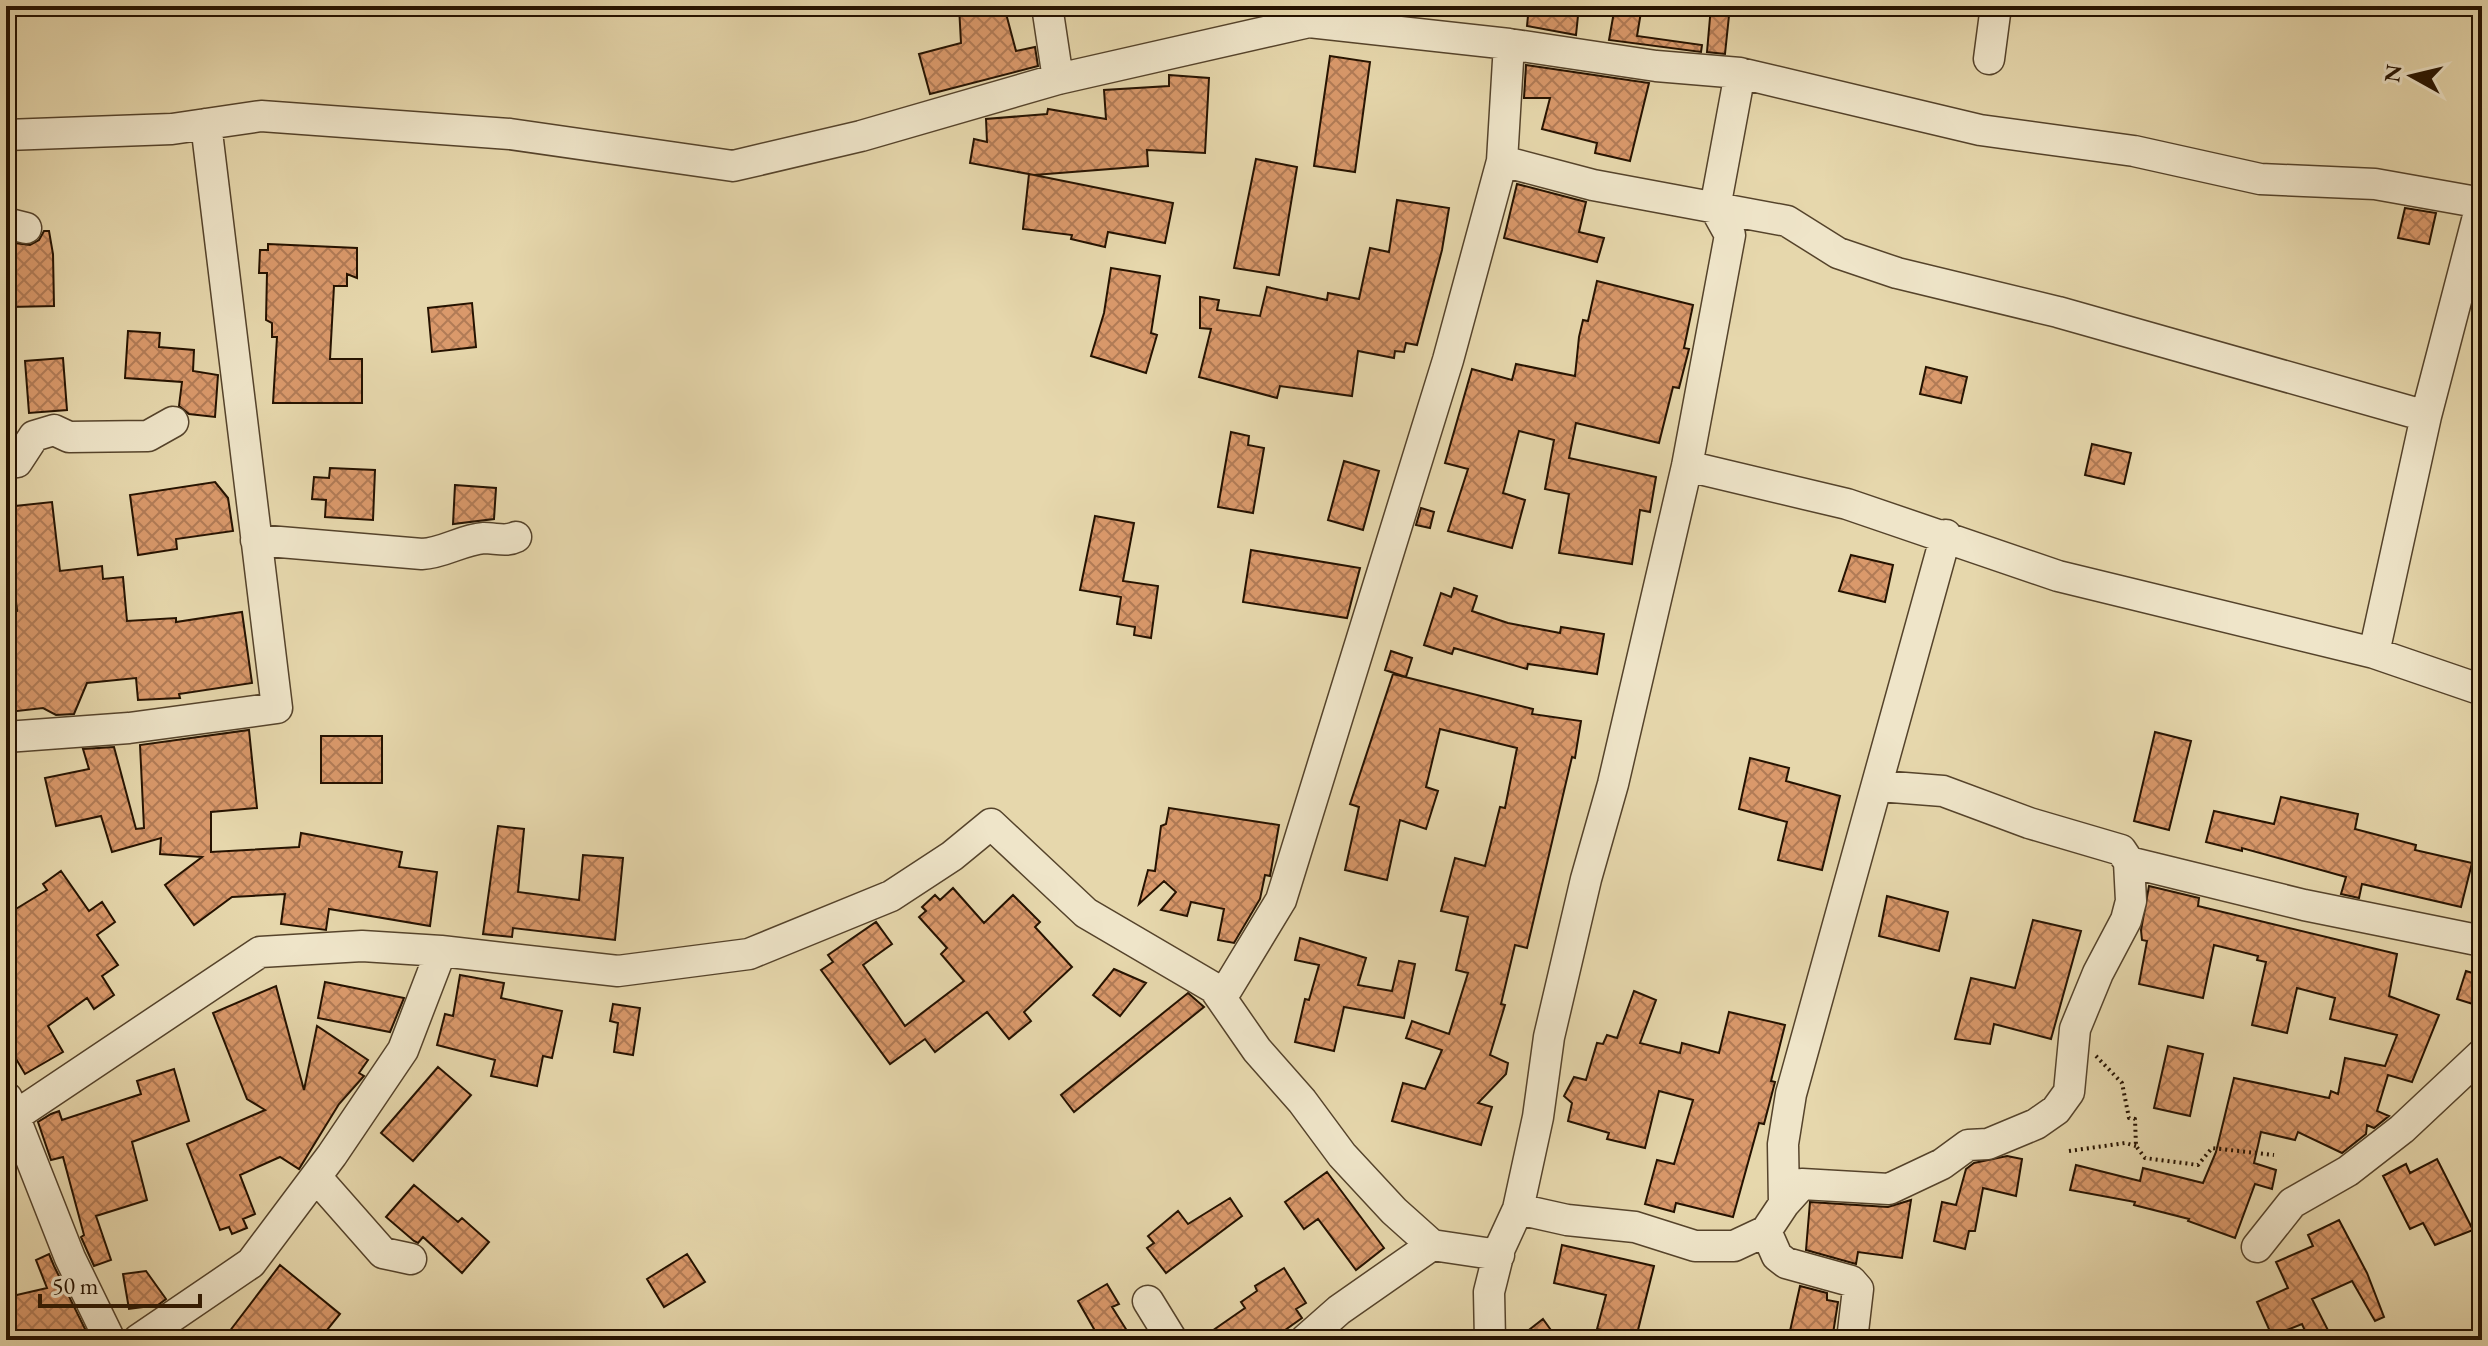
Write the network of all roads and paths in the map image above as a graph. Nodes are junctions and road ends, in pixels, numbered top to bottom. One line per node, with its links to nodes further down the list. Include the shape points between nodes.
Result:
1 (1047, 6): 6 (street)
2 (1996, 6): 4 (street)
3 (1509, 44): 5 (street); 6 (street, via 1309,22); 9 (street)
4 (1989, 59)
5 (1740, 73): 10 (street, via 1980,130 2134,151 2260,179 2375,184); 11 (street)
6 (1058, 79): 7 (street, via 861,136 733,166 510,134 261,116)
7 (206, 124): 8 (street); 18 (street)
8 (6, 135)
9 (1502, 161): 11 (street); 28 (street, via 1448,360 1281,900 1227,989)
10 (2482, 202): 12 (street)
11 (1715, 208): 12 (street, via 1787,221 1838,253 1897,273 2058,312); 15 (street, via 1730,235)
12 (2426, 416): 21 (street)
13 (173, 422): 14 (street, via 148,436 69,437 54,430 34,436 17,462)
14 (6, 463)
15 (1687, 466): 16 (street, via 1847,504); 37 (street, via 1549,1037)
16 (1946, 535): 19 (street); 20 (street)
17 (516, 537): 18 (street, via 483,538 443,553 422,554)
18 (256, 540): 23 (street, via 277,708 129,728)
19 (1986, 550): 20 (street); 21 (street, via 2058,576)
20 (1934, 585): 24 (street)
21 (2374, 653): 22 (street)
22 (2482, 690)
23 (6, 737)
24 (1879, 786): 25 (street, via 1943,791 2121,850); 36 (street, via 1791,1094 1783,1144)
25 (2129, 862): 26 (street); 29 (street, via 2131,901 2126,920 2086,1000)
26 (2482, 941)
27 (441, 951): 28 (street, via 618,971 749,954 891,896 991,824 1086,913); 31 (street, via 362,946 260,952); 35 (street, via 403,1050)
28 (1214, 988): 39 (street, via 1342,1155)
29 (2074, 1041): 32 (path, via 2122,1083 2129,1118 2135,1119); 36 (street, via 2069,1092 2036,1124 1988,1144 1968,1145 1889,1189 1802,1184)
30 (2482, 1054): 40 (street, via 2402,1129 2348,1171 2292,1203)
31 (9, 1111): 44 (street)
32 (2136, 1146): 33 (path); 34 (path, via 2145,1158 2177,1165 2198,1165 2212,1148)
33 (2069, 1151)
34 (2274, 1155)
35 (316, 1177): 42 (street, via 383,1253); 45 (street, via 251,1263)
36 (1784, 1204): 38 (street)
37 (1518, 1209): 38 (street, via 1635,1227 1695,1246 1734,1246); 41 (street)
38 (1766, 1231): 49 (street, via 1786,1263 1851,1281 1858,1289)
39 (1432, 1245): 41 (street); 47 (street)
40 (2257, 1247)
41 (1499, 1255): 48 (street, via 1489,1292)
42 (411, 1259)
43 (1148, 1301): 46 (street)
44 (110, 1340)
45 (138, 1340)
46 (1172, 1340)
47 (1305, 1340)
48 (1490, 1340)
49 (1852, 1340)

